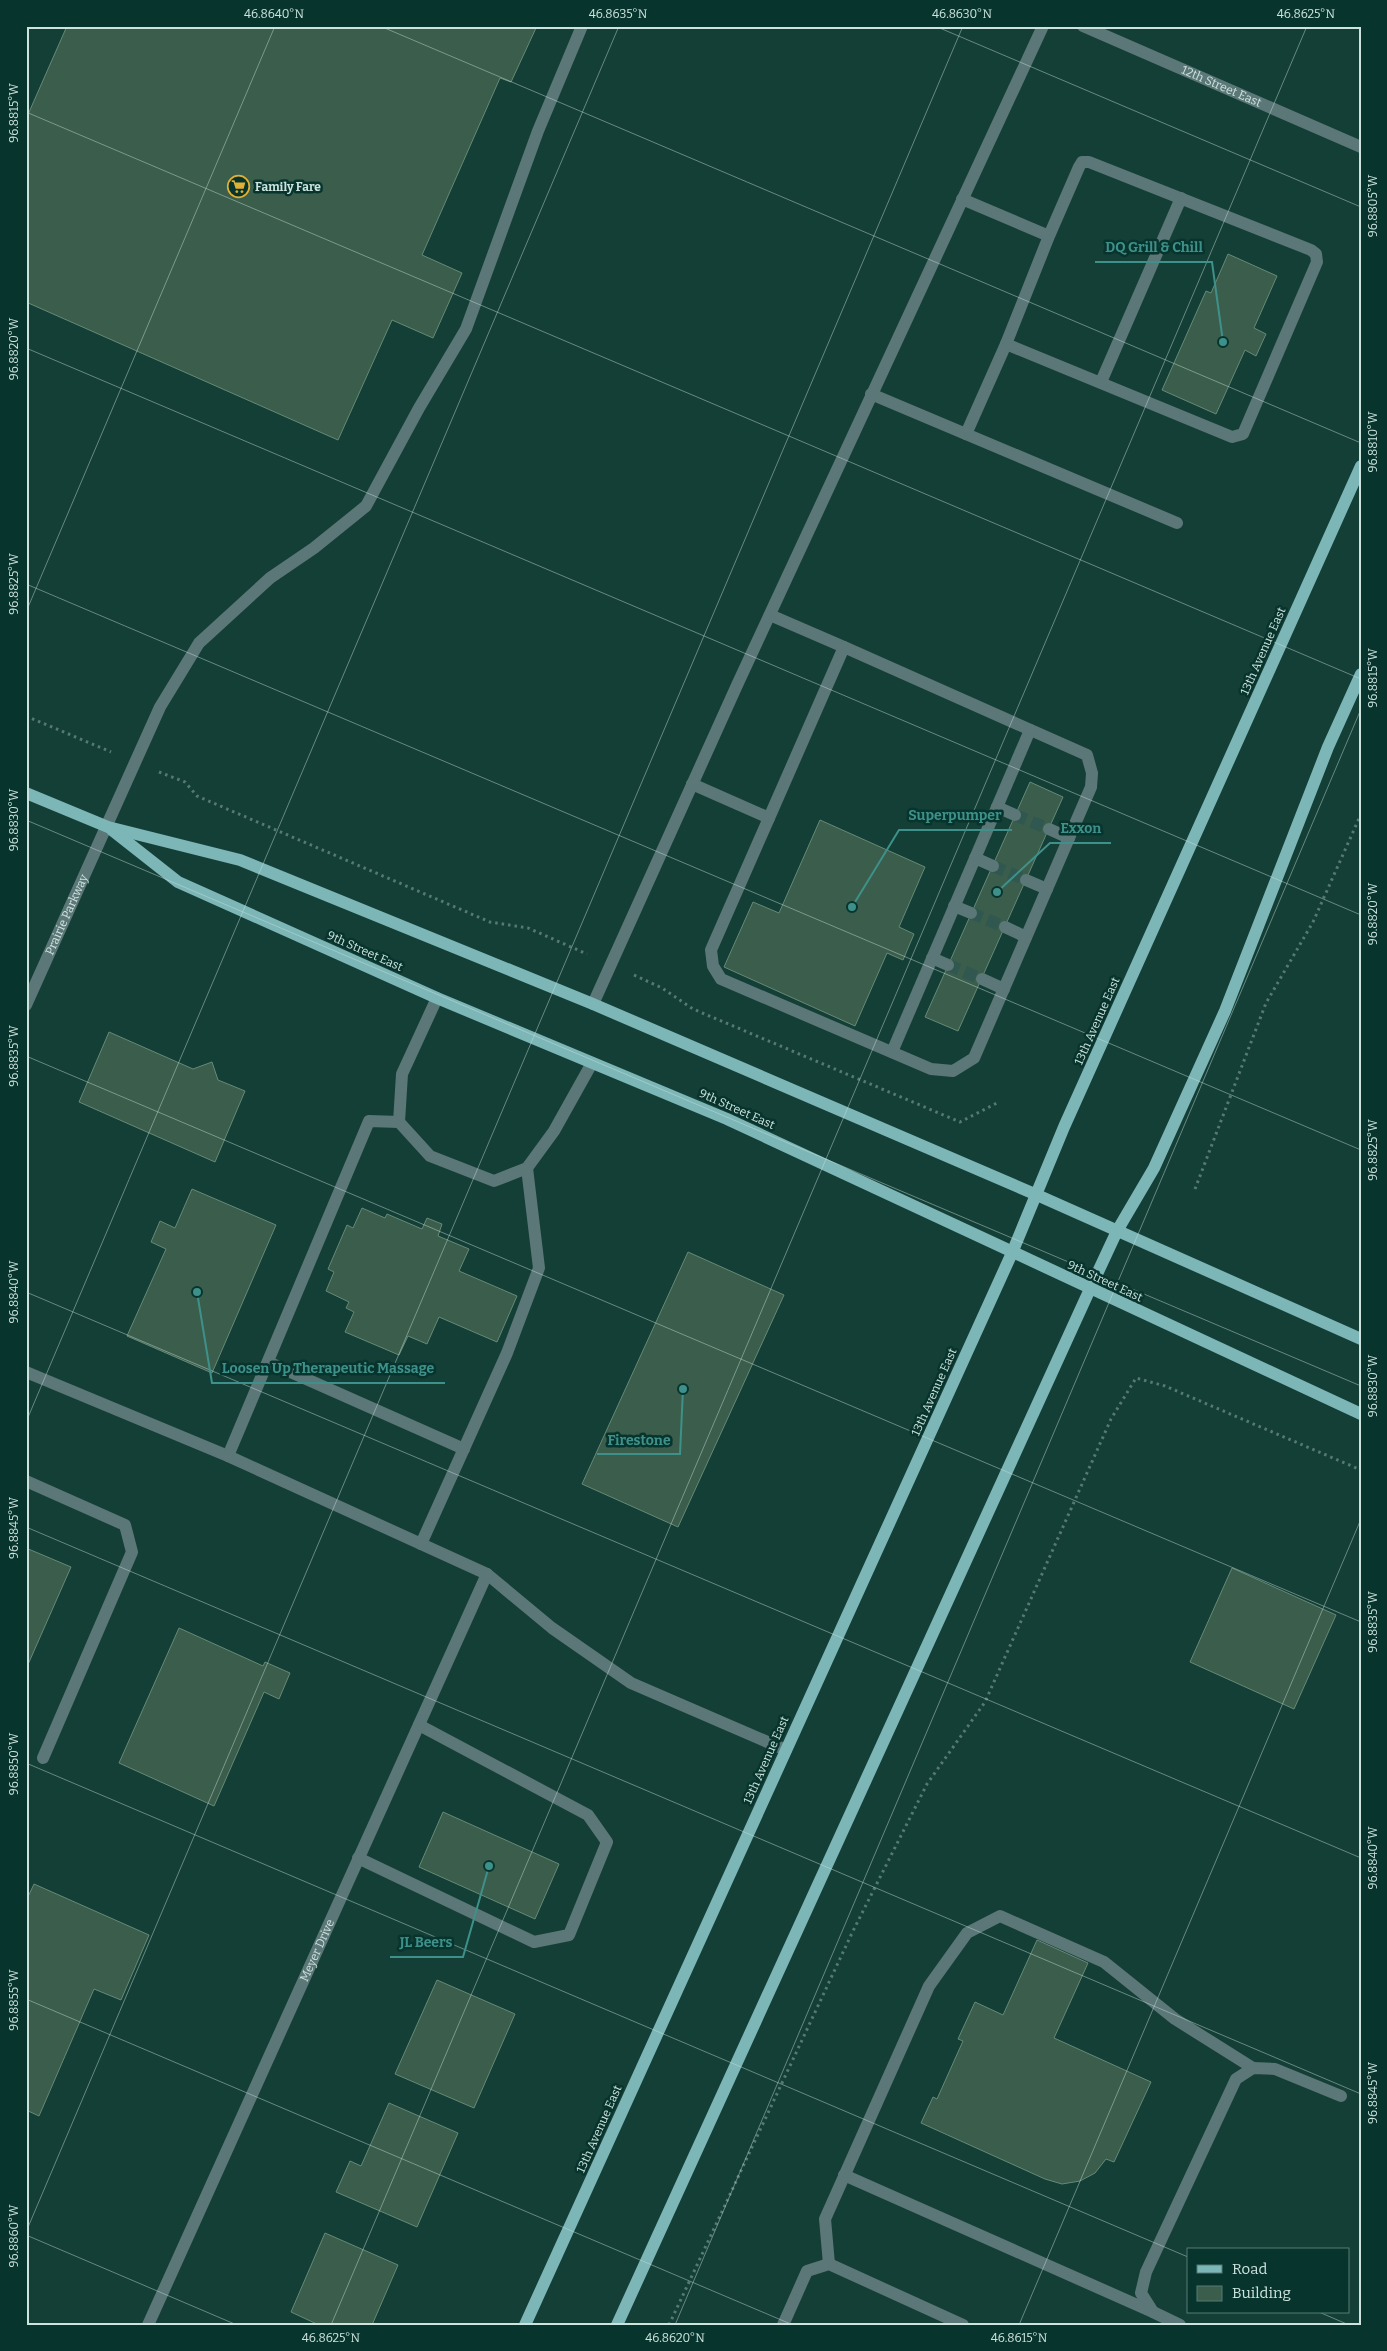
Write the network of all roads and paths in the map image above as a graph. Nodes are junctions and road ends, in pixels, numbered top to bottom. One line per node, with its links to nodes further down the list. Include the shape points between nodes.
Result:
1 (582, 26): 19 (street, Prairie Parkway, via 538,131 466,329 366,506 270,578 200,643 160,707)
2 (1042, 26): 6 (street)
3 (1083, 26): 4 (street, 12th Street East)
4 (1361, 147)
5 (1181, 198): 7 (street, via 1082,162); 9 (street); 9 (street, via 1316,254 1317,262 1243,434 1232,438)
6 (962, 199): 7 (street); 10 (street)
7 (1049, 236): 8 (street)
8 (1006, 344): 9 (street); 11 (street)
9 (1101, 382)
10 (871, 394): 11 (street); 14 (street)
11 (966, 434): 13 (street)
12 (1361, 466): 51 (main road, 13th Avenue East, via 1064,1127)
13 (1177, 523)
14 (770, 615): 15 (street); 20 (street)
15 (844, 647): 18 (street); 25 (street)
16 (1361, 674): 52 (main road, via 1328,747 1225,1011 1154,1168)
17 (26, 716): 19 (path)
18 (1030, 730): 22 (street); 28 (street, via 1087,755 1092,773 1091,787)
19 (136, 762): 26 (street, Prairie Parkway); 38 (path, via 185,782 197,796 490,922 528,928)
20 (692, 784): 25 (street); 38 (street)
21 (26, 793): 26 (main road, 9th Street East)
22 (997, 807): 23 (street); 29 (street)
23 (1015, 814)
24 (1361, 814): 50 (path, via 1313,922 1266,1003)
25 (770, 818): 45 (street, via 711,950 713,966 721,979)
26 (108, 827): 42 (main road, 9th Street East, via 178,882); 43 (main road, 9th Street East, via 240,860); 44 (street, Prairie Parkway)
27 (1049, 829): 28 (street)
28 (1069, 838): 32 (street)
29 (975, 858): 30 (street); 33 (street)
30 (993, 866)
31 (1026, 880): 32 (street)
32 (1047, 889): 36 (street)
33 (954, 906): 34 (street); 37 (street)
34 (971, 913)
35 (1005, 927): 36 (street)
36 (1026, 937): 41 (street)
37 (932, 958): 39 (street); 45 (street)
38 (611, 965): 43 (street); 47 (path, via 662,988 693,1009 960,1122)
39 (948, 965)
40 (982, 979): 41 (street)
41 (1004, 989): 45 (street, via 974,1058 953,1071 931,1069)
42 (437, 998): 46 (main road, 9th Street East); 48 (street, via 402,1074)
43 (593, 1004): 51 (main road, 9th Street East)
44 (26, 1005)
45 (892, 1052)
46 (592, 1063): 49 (street, via 554,1131); 53 (main road, 9th Street East, via 727,1119)
47 (996, 1103)
48 (399, 1122): 49 (street, via 430,1156 494,1181); 56 (street, via 369,1121)
49 (527, 1168): 59 (street, via 539,1268 507,1353)
50 (1195, 1188)
51 (1038, 1195): 52 (main road, 9th Street East); 53 (main road, 13th Avenue East)
52 (1117, 1230): 54 (main road); 55 (main road, 9th Street East)
53 (1012, 1253): 54 (main road, 9th Street East); 66 (main road, 13th Avenue East)
54 (1090, 1289): 58 (main road, 9th Street East); 76 (main road)
55 (1361, 1339)
56 (268, 1362): 59 (street); 60 (street)
57 (26, 1372): 60 (street)
58 (1361, 1414)
59 (464, 1449): 63 (street)
60 (228, 1456): 63 (street)
61 (1361, 1470): 77 (path, via 1165,1386 1136,1378 1111,1419 985,1702 927,1784 852,1933)
62 (26, 1481): 67 (street, via 126,1525 132,1552)
63 (422, 1544): 64 (street)
64 (487, 1574): 65 (street, Meyer Drive); 66 (street, via 552,1628 631,1683)
65 (419, 1725): 68 (street, Meyer Drive); 68 (street, via 588,1814 608,1842 569,1935 534,1942)
66 (786, 1750): 75 (main road, 13th Avenue East)
67 (43, 1758)
68 (358, 1858): 74 (street, Meyer Drive)
69 (1254, 2068): 70 (street, via 1275,2069); 71 (street, via 1176,2019 1104,1962 1000,1916 967,1933 929,1986); 73 (street, via 1236,2079 1146,2272 1141,2293)
70 (1341, 2096)
71 (844, 2175): 72 (street, via 825,2218); 73 (street)
72 (829, 2264): 78 (street, via 808,2271); 79 (street)
73 (1153, 2312): 80 (street)
74 (148, 2325)
75 (525, 2325)
76 (617, 2325)
77 (669, 2325)
78 (783, 2325)
79 (963, 2325)
80 (1180, 2325)

